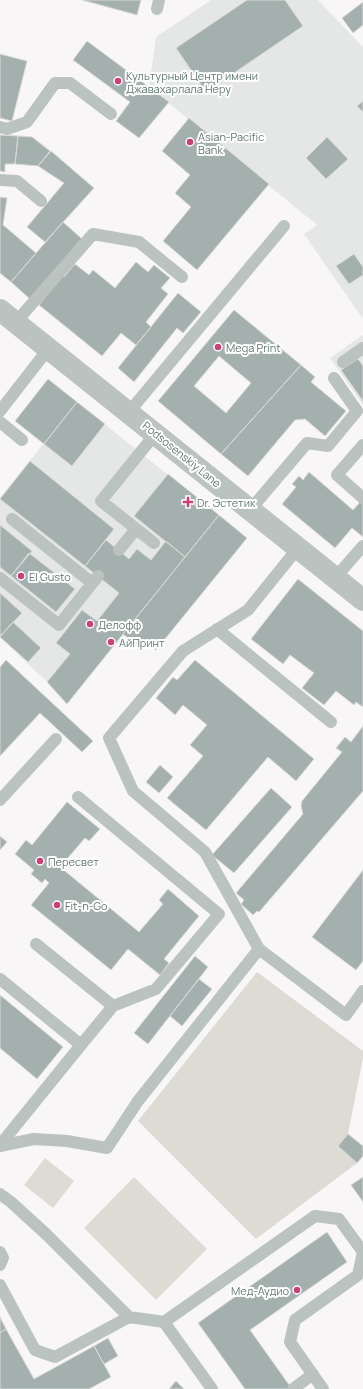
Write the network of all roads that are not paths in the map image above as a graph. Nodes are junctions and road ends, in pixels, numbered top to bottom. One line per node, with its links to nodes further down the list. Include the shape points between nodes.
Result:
1 (111, 114): 2 (lane, via 70,83 54,83 27,122 7,129)
2 (0, 127)
3 (0, 180): 4 (lane, via 17,181)
4 (41, 202)
5 (284, 226): 13 (lane)
6 (182, 277): 7 (lane, via 139,242 93,234)
7 (8, 316): 8 (street, Podsosenskiy Lane)
8 (49, 348): 12 (lane); 13 (street, Podsosenskiy Lane)
9 (363, 348): 10 (lane)
10 (343, 362)
11 (334, 378): 19 (lane, via 357,411 328,446 307,443)
12 (0, 410)
13 (129, 412): 15 (street, Podsosenskiy Lane)
14 (0, 422): 16 (lane)
15 (156, 434): 19 (street, Podsosenskiy Lane); 21 (lane, via 101,501)
16 (22, 440)
17 (363, 444): 18 (lane, via 337,475)
18 (363, 498)
19 (250, 510): 24 (street, Podsosenskiy Lane)
20 (12, 519): 26 (lane, via 95,580 59,625)
21 (136, 529): 22 (lane); 25 (lane)
22 (154, 543)
23 (363, 546): 27 (lane)
24 (298, 548): 27 (street, Podsosenskiy Lane); 29 (lane, via 248,610)
25 (118, 550)
26 (0, 578)
27 (335, 578): 28 (street, Podsosenskiy Lane)
28 (363, 600)
29 (217, 629): 30 (lane); 35 (lane, via 183,651 109,738 133,791 205,852)
30 (331, 722)
31 (56, 739): 33 (lane)
32 (78, 797): 38 (lane, via 219,914 156,989)
33 (0, 800)
34 (36, 944): 38 (lane)
35 (259, 949): 37 (lane, via 346,1015); 40 (lane, via 138,1101 107,1148 67,1141 34,1139)
36 (0, 979): 39 (lane)
37 (363, 991)
38 (113, 1006): 39 (lane)
39 (81, 1045): 40 (lane)
40 (0, 1145)
41 (0, 1194): 45 (lane, via 47,1235)
42 (0, 1252): 43 (lane, via 3,1258)
43 (0, 1265)
44 (0, 1285): 45 (lane, via 35,1350 55,1357)
45 (129, 1317): 46 (lane)
46 (164, 1322): 47 (lane, via 315,1216 339,1219 362,1252 358,1275 295,1320 290,1342); 48 (lane)
47 (313, 1374): 49 (lane); 50 (lane)
48 (212, 1389)
49 (292, 1389)
50 (324, 1389)

